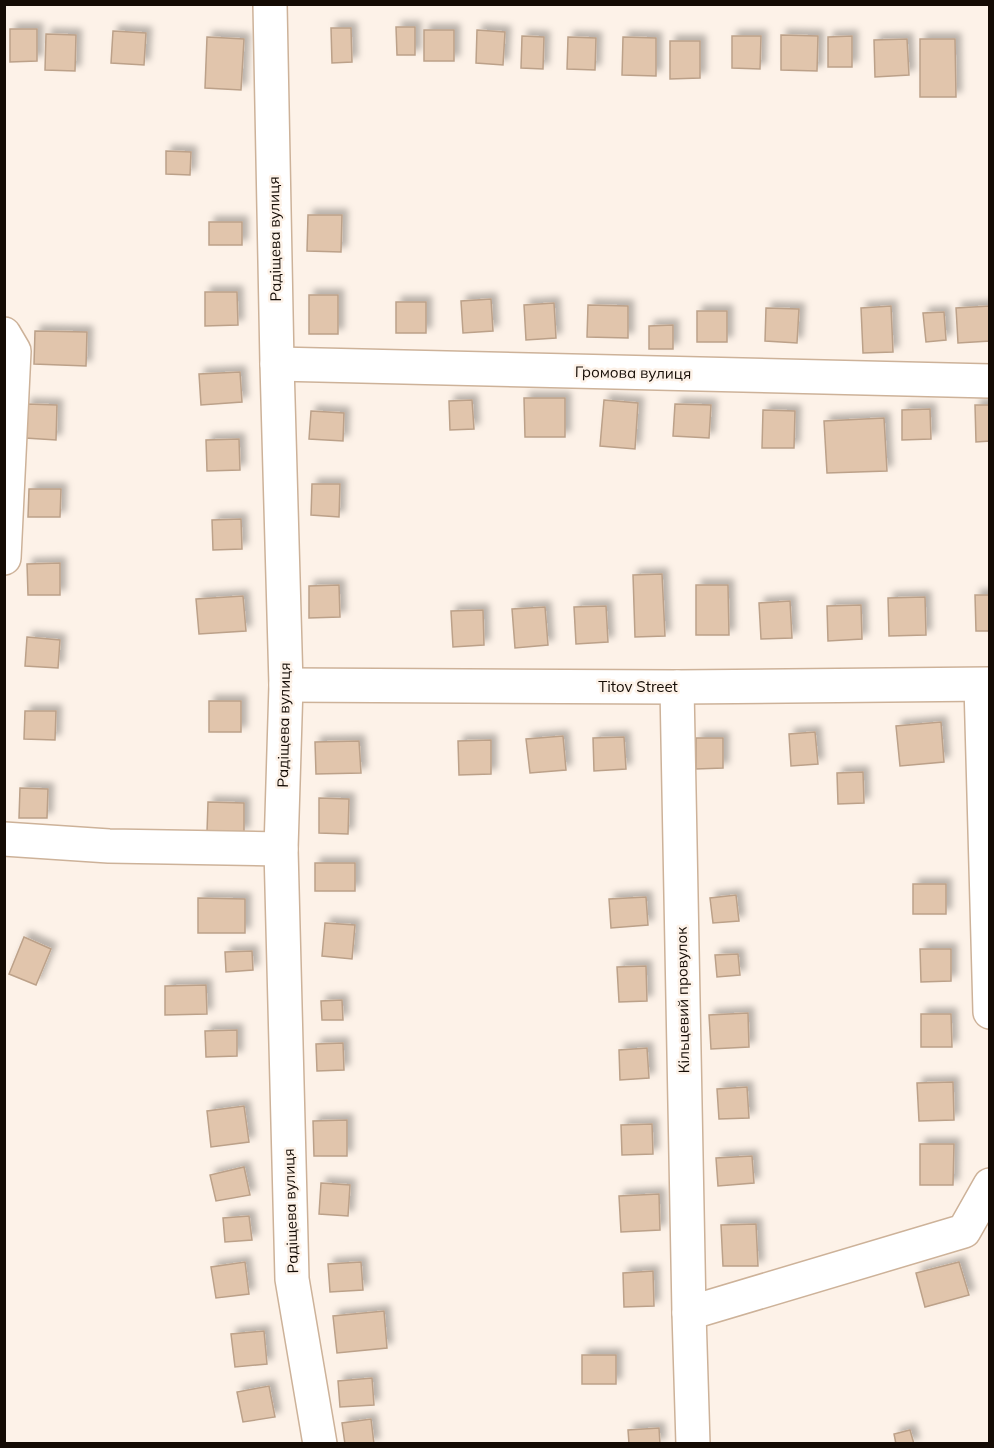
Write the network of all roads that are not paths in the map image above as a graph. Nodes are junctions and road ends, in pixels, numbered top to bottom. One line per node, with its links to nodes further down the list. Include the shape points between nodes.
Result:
1 (270, 4): 3 (street, Радіщева вулиця)
2 (4, 334): 5 (street, via 14,351)
3 (277, 364): 4 (street, Громова вулиця); 7 (street, Радіщева вулиця)
4 (990, 381)
5 (4, 558)
6 (985, 684): 8 (street, Titov Street); 11 (street)
7 (286, 685): 8 (street, Titov Street); 10 (street, Радіщева вулиця)
8 (677, 687): 13 (street, Кільцевий провулок)
9 (4, 839): 10 (street, via 109,846)
10 (281, 849): 14 (street, Радіщева вулиця, via 292,1279)
11 (990, 1012)
12 (990, 1185): 13 (street, via 964,1231)
13 (689, 1313): 15 (street, Кільцевий провулок)
14 (320, 1443)
15 (693, 1443)

